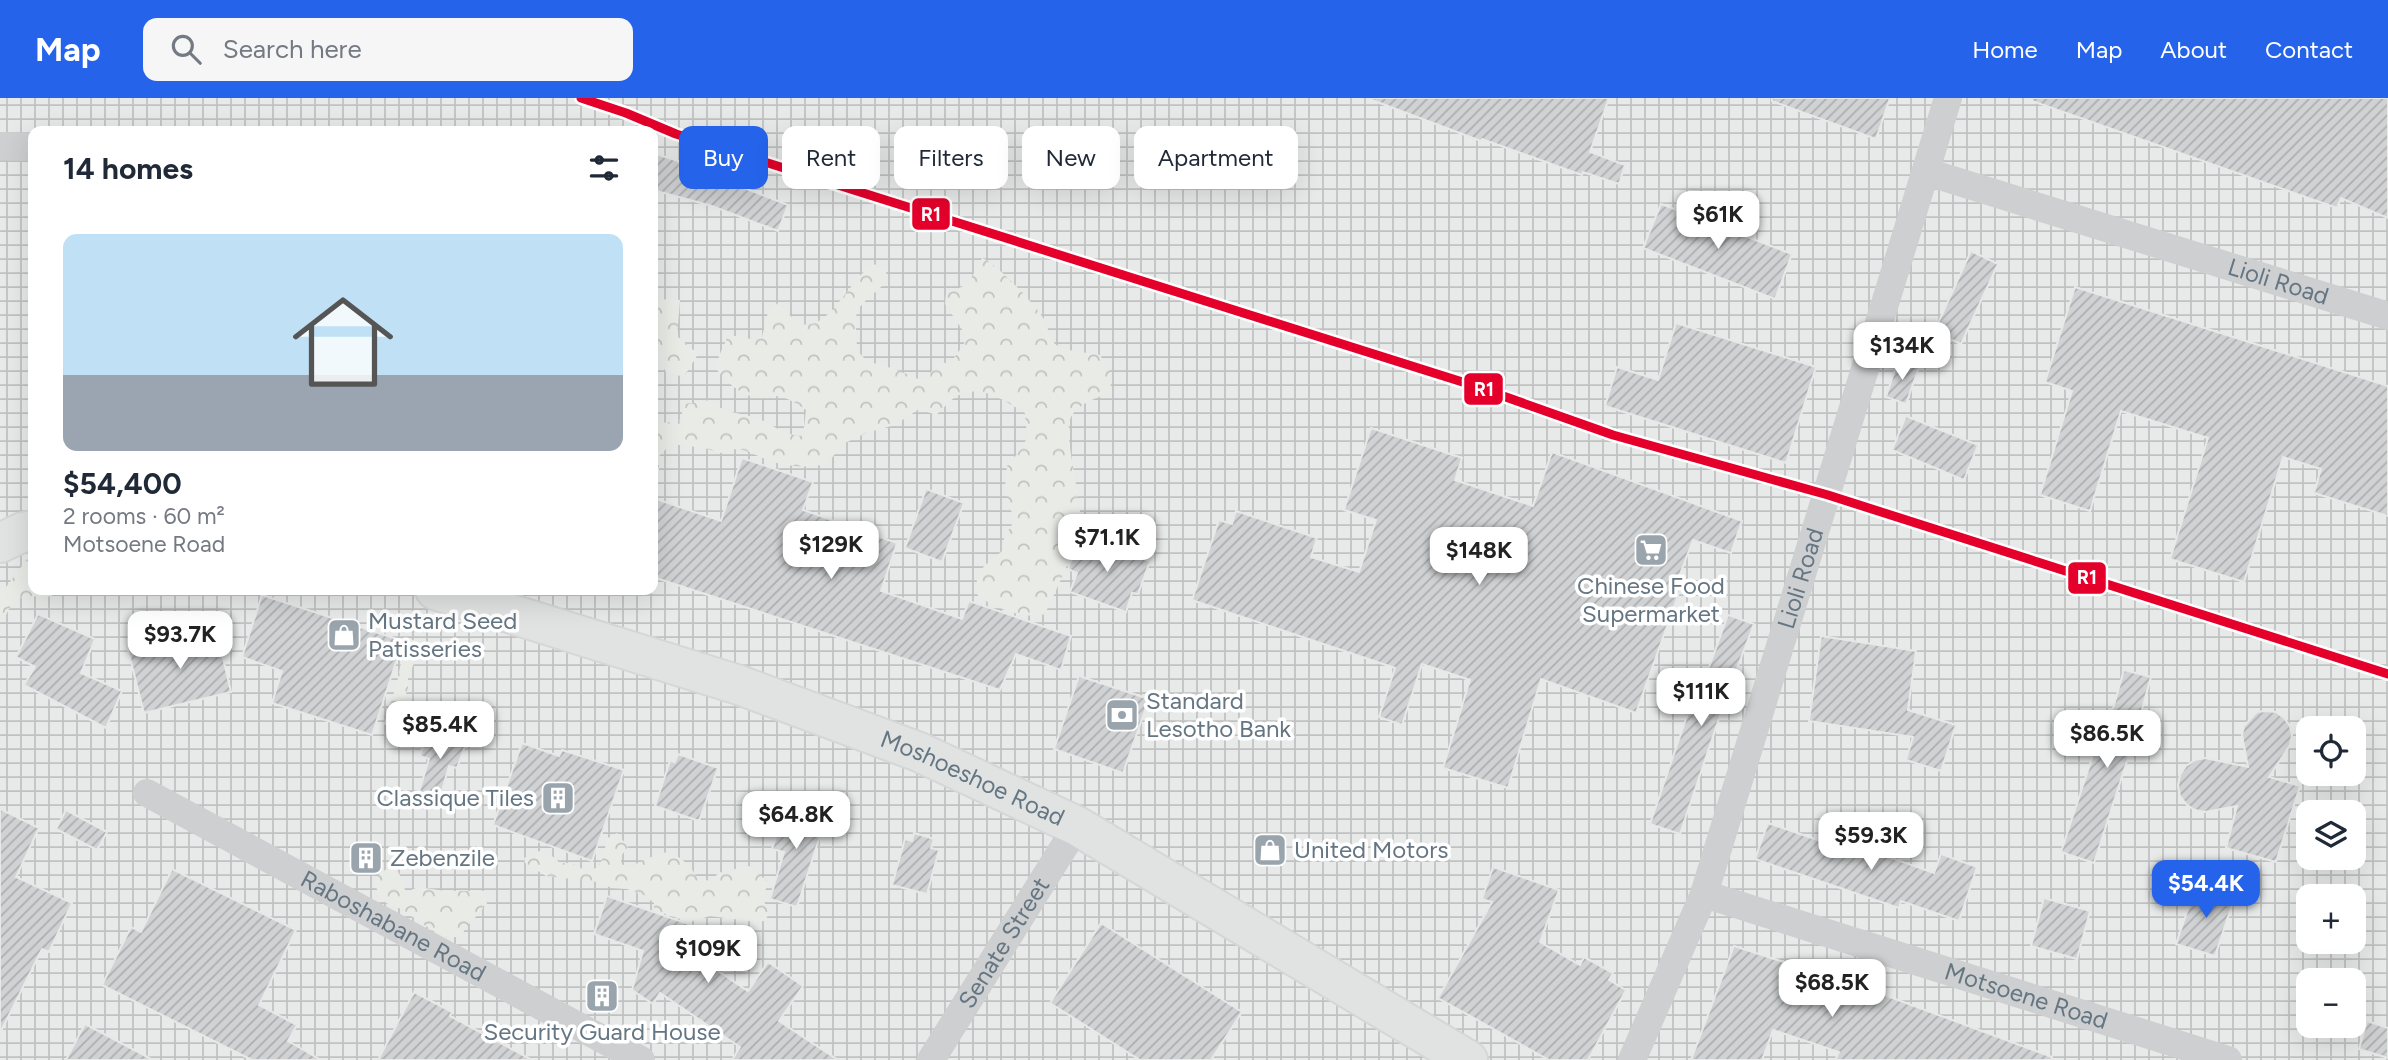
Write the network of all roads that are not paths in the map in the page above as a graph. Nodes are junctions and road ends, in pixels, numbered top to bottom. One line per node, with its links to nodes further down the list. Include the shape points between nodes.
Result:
1 (1948, 98): 4 (street, Lioli Road)
2 (0, 146): 3 (street)
3 (28, 147)
4 (1927, 172): 5 (street, Lioli Road); 11 (street, Lioli Road)
5 (2388, 316)
6 (28, 531): 7 (main road)
7 (0, 543)
8 (451, 595): 10 (main road, Moshoeshoe Road, via 752,690 919,752)
9 (147, 793): 12 (street, Raboshabane Road)
10 (1077, 826): 13 (street, Senate Street); 14 (main road, Moshoeshoe Road)
11 (1704, 894): 15 (street, Lioli Road); 16 (street, Motsoene Road)
12 (641, 1060)
13 (931, 1060)
14 (1468, 1060)
15 (1632, 1060)
16 (2228, 1060)

